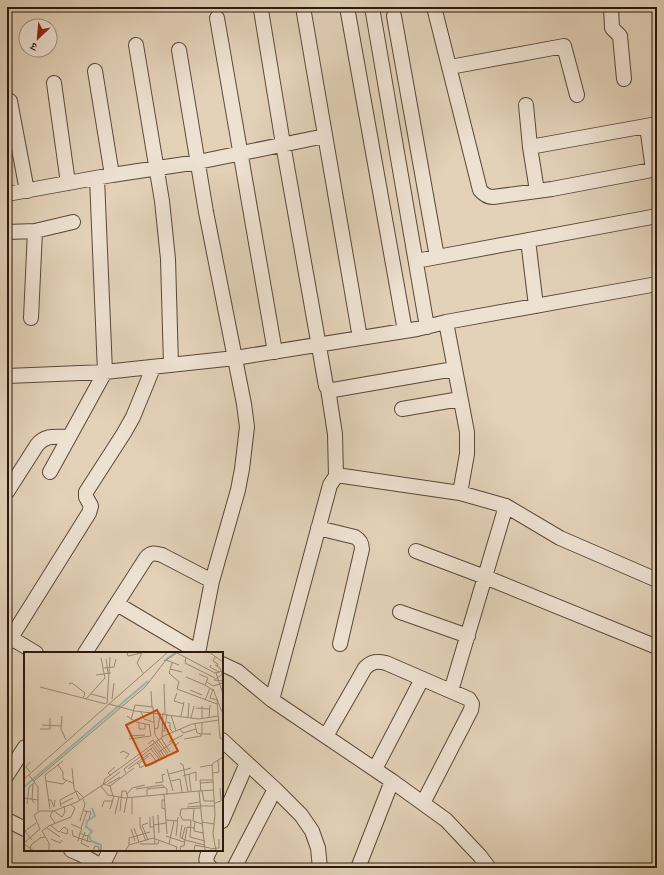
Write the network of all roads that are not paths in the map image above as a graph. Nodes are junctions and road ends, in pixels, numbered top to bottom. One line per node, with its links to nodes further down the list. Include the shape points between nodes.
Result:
1 (347, 7): 44 (street)
2 (372, 7): 38 (street)
3 (434, 7): 11 (street)
4 (611, 7): 13 (street, via 612,28 620,36)
5 (260, 10): 20 (street)
6 (304, 13): 19 (street)
7 (394, 16): 37 (street)
8 (217, 18): 22 (street)
9 (136, 45): 24 (street)
10 (179, 50): 23 (street)
11 (450, 67): 15 (street, via 564,46); 30 (street, via 482,193 493,198)
12 (95, 71): 26 (street)
13 (624, 79)
14 (54, 83): 28 (street)
15 (577, 95)
16 (10, 101): 29 (street)
17 (526, 105): 21 (street)
18 (652, 125): 21 (street); 25 (street)
19 (325, 136): 20 (street); 45 (street)
20 (283, 144): 22 (street); 46 (street)
21 (530, 147): 30 (street)
22 (241, 153): 23 (street); 47 (street)
23 (198, 162): 24 (street); 48 (street)
24 (156, 169): 26 (street); 49 (street, via 168,259)
25 (655, 170): 30 (street)
26 (112, 175): 27 (street)
27 (97, 178): 28 (street); 52 (street)
28 (68, 183): 29 (street)
29 (27, 190): 31 (street)
30 (537, 191)
31 (7, 194)
32 (657, 216): 36 (street)
33 (73, 222): 34 (street)
34 (35, 231): 35 (street); 41 (street)
35 (7, 232)
36 (528, 240): 37 (street); 40 (street)
37 (437, 257): 38 (street)
38 (416, 261): 43 (street)
39 (657, 284): 40 (street)
40 (536, 306): 42 (street)
41 (31, 318)
42 (446, 322): 43 (street); 51 (street)
43 (427, 327): 44 (street)
44 (405, 331): 45 (street)
45 (360, 338): 46 (street)
46 (318, 345): 47 (street); 54 (street)
47 (275, 352): 48 (street)
48 (235, 358): 49 (street); 67 (street, via 247,427 246,448 238,490)
49 (171, 365): 50 (street)
50 (153, 368): 52 (street); 71 (street, via 133,417 86,492 86,498 91,506 89,513)
51 (454, 369): 54 (street); 55 (street)
52 (105, 372): 53 (street); 57 (street)
53 (7, 376)
54 (328, 389): 59 (street, via 335,434)
55 (460, 399): 56 (street); 61 (street, via 467,432 468,454)
56 (402, 409)
57 (69, 437): 58 (street); 60 (street, via 43,438)
58 (50, 472)
59 (336, 476): 61 (street); 63 (street, via 330,484)
60 (7, 492)
61 (460, 493): 62 (street)
62 (506, 506): 65 (street); 66 (street, via 560,538)
63 (318, 528): 72 (street, via 355,537 362,544); 80 (street)
64 (416, 551): 65 (street)
65 (485, 577): 70 (street); 73 (street)
66 (657, 580)
67 (212, 581): 68 (street, via 162,555 150,554); 76 (street)
68 (117, 604): 75 (street); 76 (street)
69 (400, 612): 70 (street)
70 (468, 636): 79 (street)
71 (9, 641): 74 (street)
72 (340, 644)
73 (657, 647)
74 (34, 652)
75 (86, 652)
76 (198, 652)
77 (223, 664): 80 (street, via 237,671)
78 (422, 679): 79 (street); 81 (street, via 386,663 369,664); 85 (street)
79 (451, 691): 89 (street, via 469,699 472,706)
80 (272, 700): 81 (street)
81 (326, 736): 85 (street)
82 (223, 741): 84 (street)
83 (24, 749): 86 (street)
84 (247, 763): 88 (street); 90 (street)
85 (375, 769): 87 (street)
86 (7, 776)
87 (392, 781): 89 (street); 101 (street)
88 (275, 788): 99 (street); 100 (street, via 301,815 312,831 318,848)
89 (423, 802): 96 (street, via 446,820)
90 (223, 819)
91 (7, 820): 92 (street)
92 (24, 828)
93 (73, 851): 97 (street)
94 (110, 851): 97 (street)
95 (210, 851): 98 (street, via 206,861)
96 (477, 862): 102 (street)
97 (103, 867)
98 (211, 868)
99 (234, 868)
100 (320, 868)
101 (358, 868)
102 (489, 868)

